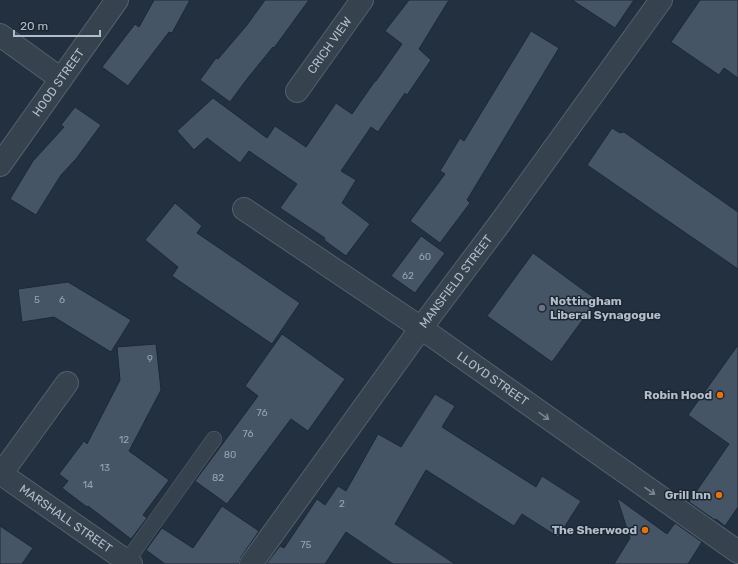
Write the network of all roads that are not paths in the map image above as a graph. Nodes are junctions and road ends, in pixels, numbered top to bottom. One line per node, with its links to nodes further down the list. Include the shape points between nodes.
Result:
1 (117, 0): 5 (street, HOOD STREET)
2 (362, 0): 6 (street, CRICH VIEW)
3 (661, 0): 9 (street, MANSFIELD STREET)
4 (0, 35): 5 (street)
5 (62, 79): 7 (street, HOOD STREET)
6 (297, 91)
7 (0, 165)
8 (244, 209): 9 (street, LLOYD STREET)
9 (421, 328): 13 (street, LLOYD STREET, one-way to 13); 15 (street, MANSFIELD STREET)
10 (67, 383): 12 (street)
11 (214, 439): 14 (lane)
12 (0, 474): 14 (street, MARSHALL STREET)
13 (738, 552)
14 (129, 563)
15 (251, 564)

